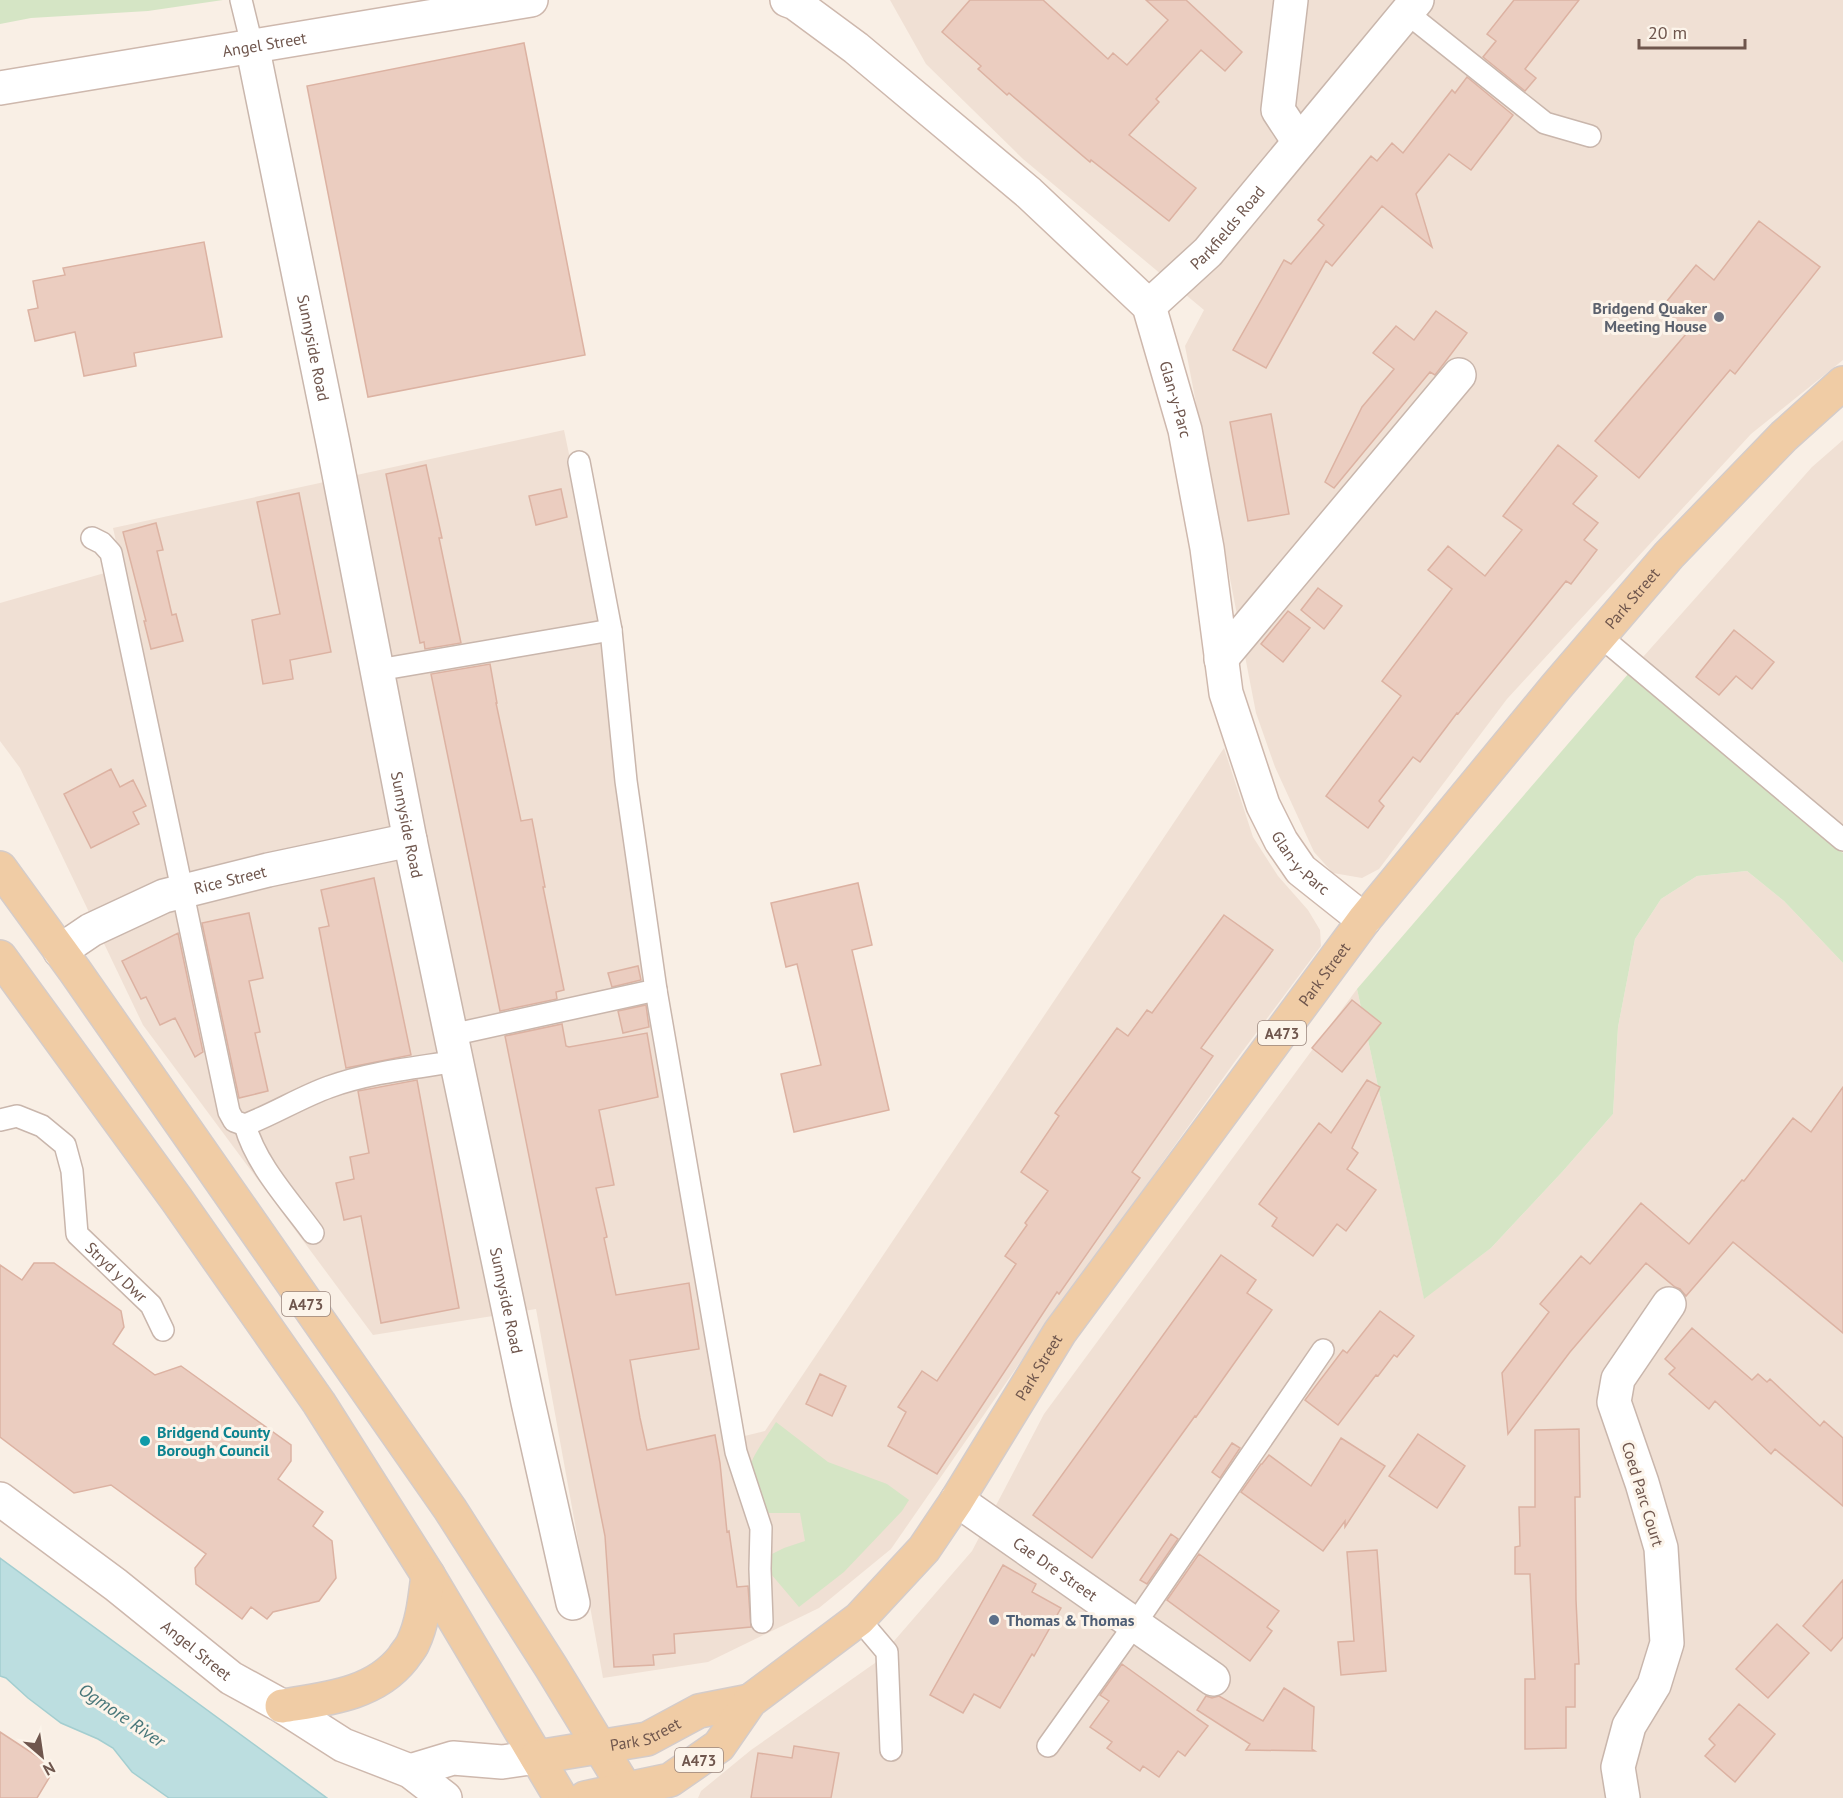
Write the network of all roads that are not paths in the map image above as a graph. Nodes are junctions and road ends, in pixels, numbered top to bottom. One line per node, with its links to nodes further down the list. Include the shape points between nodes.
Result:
1 (241, 0): 6 (lane)
2 (531, 0): 6 (street, Angel Street)
3 (787, 0): 10 (street, via 856,48 1029,194)
4 (1291, 0): 9 (street, via 1278,110)
5 (1412, 6): 8 (lane, via 1545,123); 9 (street, Parkfields Road)
6 (252, 45): 7 (street, Angel Street); 18 (street, Sunnyside Road)
7 (0, 88)
8 (1590, 136)
9 (1299, 142): 10 (street, Parkfields Road, via 1208,252)
10 (1149, 306): 17 (street, Glan-y-Parc, via 1185,430 1207,548)
11 (1459, 375): 17 (street)
12 (1843, 383): 16 (main road, Park Street / A473, via 1784,436 1669,555)
13 (579, 462): 15 (lane)
14 (92, 538): 22 (lane, via 111,553)
15 (611, 630): 18 (lane); 26 (lane, via 626,781)
16 (1600, 636): 20 (lane); 23 (main road, Park Street / A473)
17 (1221, 659): 23 (street, Glan-y-Parc, via 1226,693 1263,806 1281,841 1301,870)
18 (378, 670): 19 (street, Sunnyside Road)
19 (410, 840): 22 (street, Rice Street); 27 (street, Sunnyside Road)
20 (1843, 840)
21 (0, 868): 24 (main road, A473)
22 (182, 891): 24 (street, Rice Street, via 91,930); 29 (lane, via 229,1112 234,1121)
23 (1364, 920): 35 (main road, Park Street / A473, via 1060,1332)
24 (60, 951): 45 (main road, A473, via 450,1509)
25 (0, 957): 36 (main road, A473, via 312,1393)
26 (656, 990): 27 (lane); 39 (lane, via 736,1452 761,1528)
27 (454, 1048): 29 (lane, via 329,1087); 37 (street, Sunnyside Road)
28 (0, 1120): 32 (lane, Stryd y Dwr, via 17,1116 42,1126 65,1145 72,1171 77,1234 151,1305)
29 (245, 1125): 30 (lane, via 261,1162)
30 (313, 1233)
31 (1669, 1304): 53 (street, Coed Parc Court, via 1618,1379 1614,1402 1661,1548 1667,1643 1654,1685 1629,1726 1618,1767)
32 (163, 1330)
33 (1323, 1350): 40 (lane)
34 (0, 1499): 43 (street, Angel Street, via 116,1585 231,1678)
35 (957, 1500): 38 (main road, Park Street / A473, via 924,1549); 40 (street, Cae Dre Street)
36 (428, 1575): 43 (main road, via 413,1644 395,1668 343,1695); 47 (main road, A473)
37 (573, 1603)
38 (859, 1619): 42 (main road, Park Street / A473); 46 (lane, via 886,1652)
39 (762, 1622)
40 (1135, 1624): 41 (street, Cae Dre Street); 44 (lane)
41 (1213, 1679)
42 (750, 1701): 45 (main road, Park Street / A473, via 699,1711 647,1739); 49 (main road, Park Street / A473, via 719,1746 670,1780)
43 (282, 1706): 48 (street, Angel Street, via 343,1746)
44 (1047, 1746)
45 (600, 1747): 47 (main road, Park Street / A473); 49 (main road, A473)
46 (891, 1750)
47 (537, 1756): 48 (street, via 502,1762 453,1758); 51 (main road, A473)
48 (410, 1771): 50 (street, Angel Street)
49 (629, 1794): 52 (main road, Park Street / A473)
50 (445, 1798)
51 (561, 1798)
52 (585, 1798)
53 (1623, 1798)

